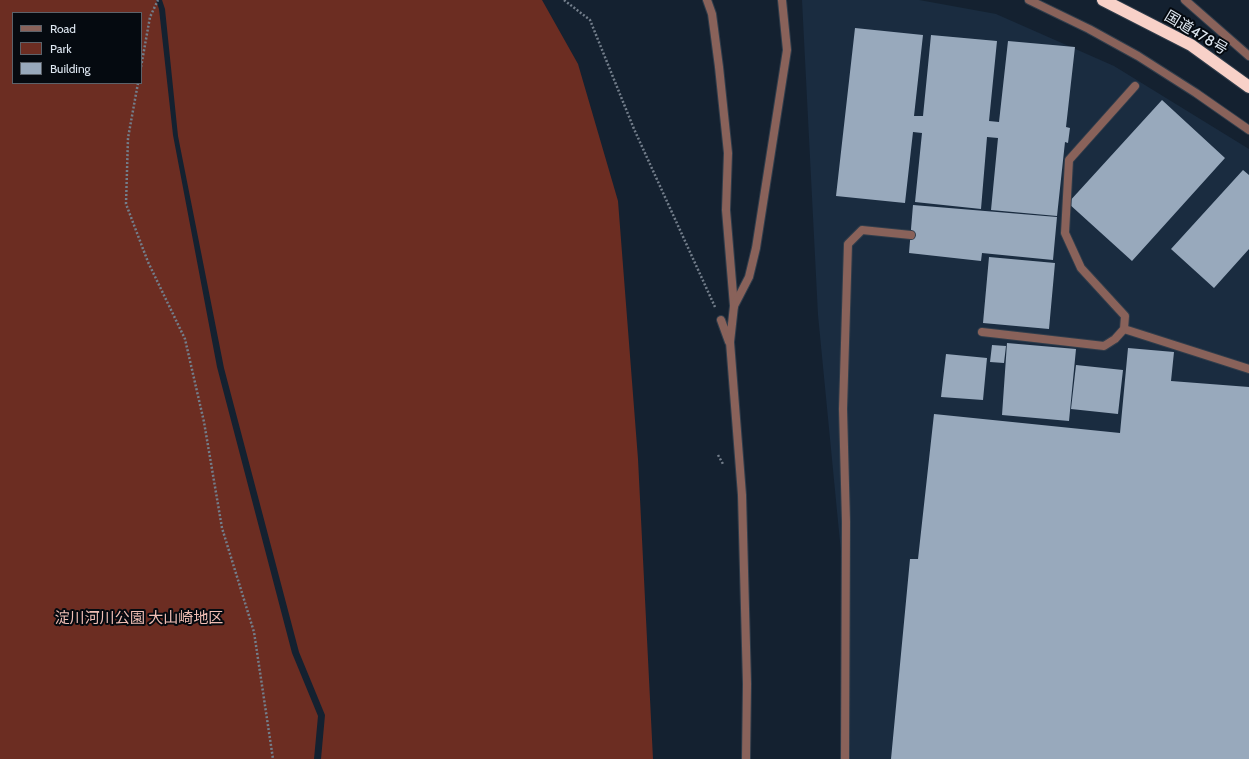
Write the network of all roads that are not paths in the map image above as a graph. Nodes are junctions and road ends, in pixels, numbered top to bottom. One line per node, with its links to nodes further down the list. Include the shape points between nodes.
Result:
1 (707, 0): 11 (street, via 712,14 728,153 726,210)
2 (782, 0): 11 (street, via 787,50 756,248 749,277)
3 (1029, 0): 9 (street, via 1138,56)
4 (1103, 0): 8 (highway, 国道478号, via 1191,45)
5 (1185, 0): 6 (street)
6 (1249, 56)
7 (1135, 86): 13 (street, via 1069,160 1065,233 1081,268 1125,316)
8 (1249, 87)
9 (1249, 130)
10 (911, 235): 18 (street, via 862,230 848,244 843,409 846,522)
11 (734, 306): 15 (street)
12 (720, 320): 15 (street)
13 (1124, 329): 14 (street, via 1104,346); 16 (street)
14 (982, 332)
15 (730, 342): 17 (street, via 742,495)
16 (1249, 369)
17 (746, 759)
18 (845, 759)

